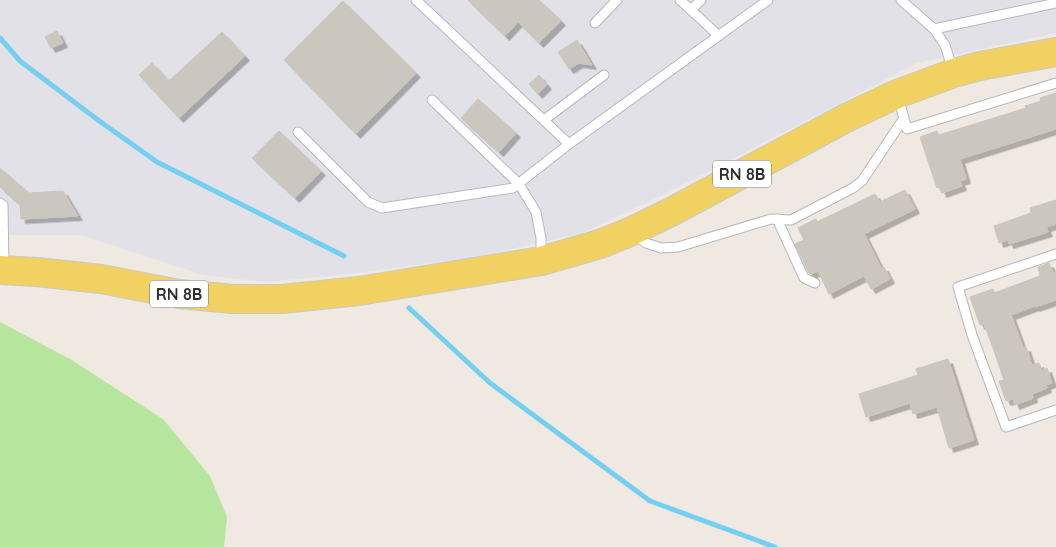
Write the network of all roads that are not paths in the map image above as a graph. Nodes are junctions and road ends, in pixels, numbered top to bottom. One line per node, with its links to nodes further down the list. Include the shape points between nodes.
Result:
1 (416, 0): 18 (lane)
2 (617, 0): 9 (lane)
3 (680, 0): 8 (lane)
4 (701, 0): 8 (lane)
5 (768, 0): 11 (lane)
6 (901, 0): 10 (lane)
7 (1056, 2): 10 (lane)
8 (691, 10): 11 (lane)
9 (595, 24)
10 (934, 29): 13 (lane, via 945,45)
11 (719, 36): 20 (lane)
12 (1056, 52): 13 (main road, RN 8B)
13 (954, 73): 17 (main road, RN 8B)
14 (604, 76): 18 (lane)
15 (1056, 83): 17 (lane, via 908,128)
16 (432, 100): 21 (lane)
17 (900, 106): 23 (lane, via 858,185 792,220); 24 (main road, RN 8B, via 848,117)
18 (544, 120): 20 (lane)
19 (298, 132): 21 (lane, via 368,202 382,208 513,188)
20 (569, 144): 21 (lane)
21 (519, 184): 26 (lane, via 536,212)
22 (0, 203): 27 (lane, via 3,205)
23 (777, 219): 24 (lane, via 678,247 661,248); 28 (lane, via 804,278)
24 (630, 232): 26 (main road, RN 8B)
25 (1056, 254): 29 (lane, via 958,287 1006,427)
26 (541, 262): 27 (main road, RN 8B, via 359,291 282,299 178,294 101,279)
27 (2, 270)
28 (815, 282)
29 (1056, 410)

